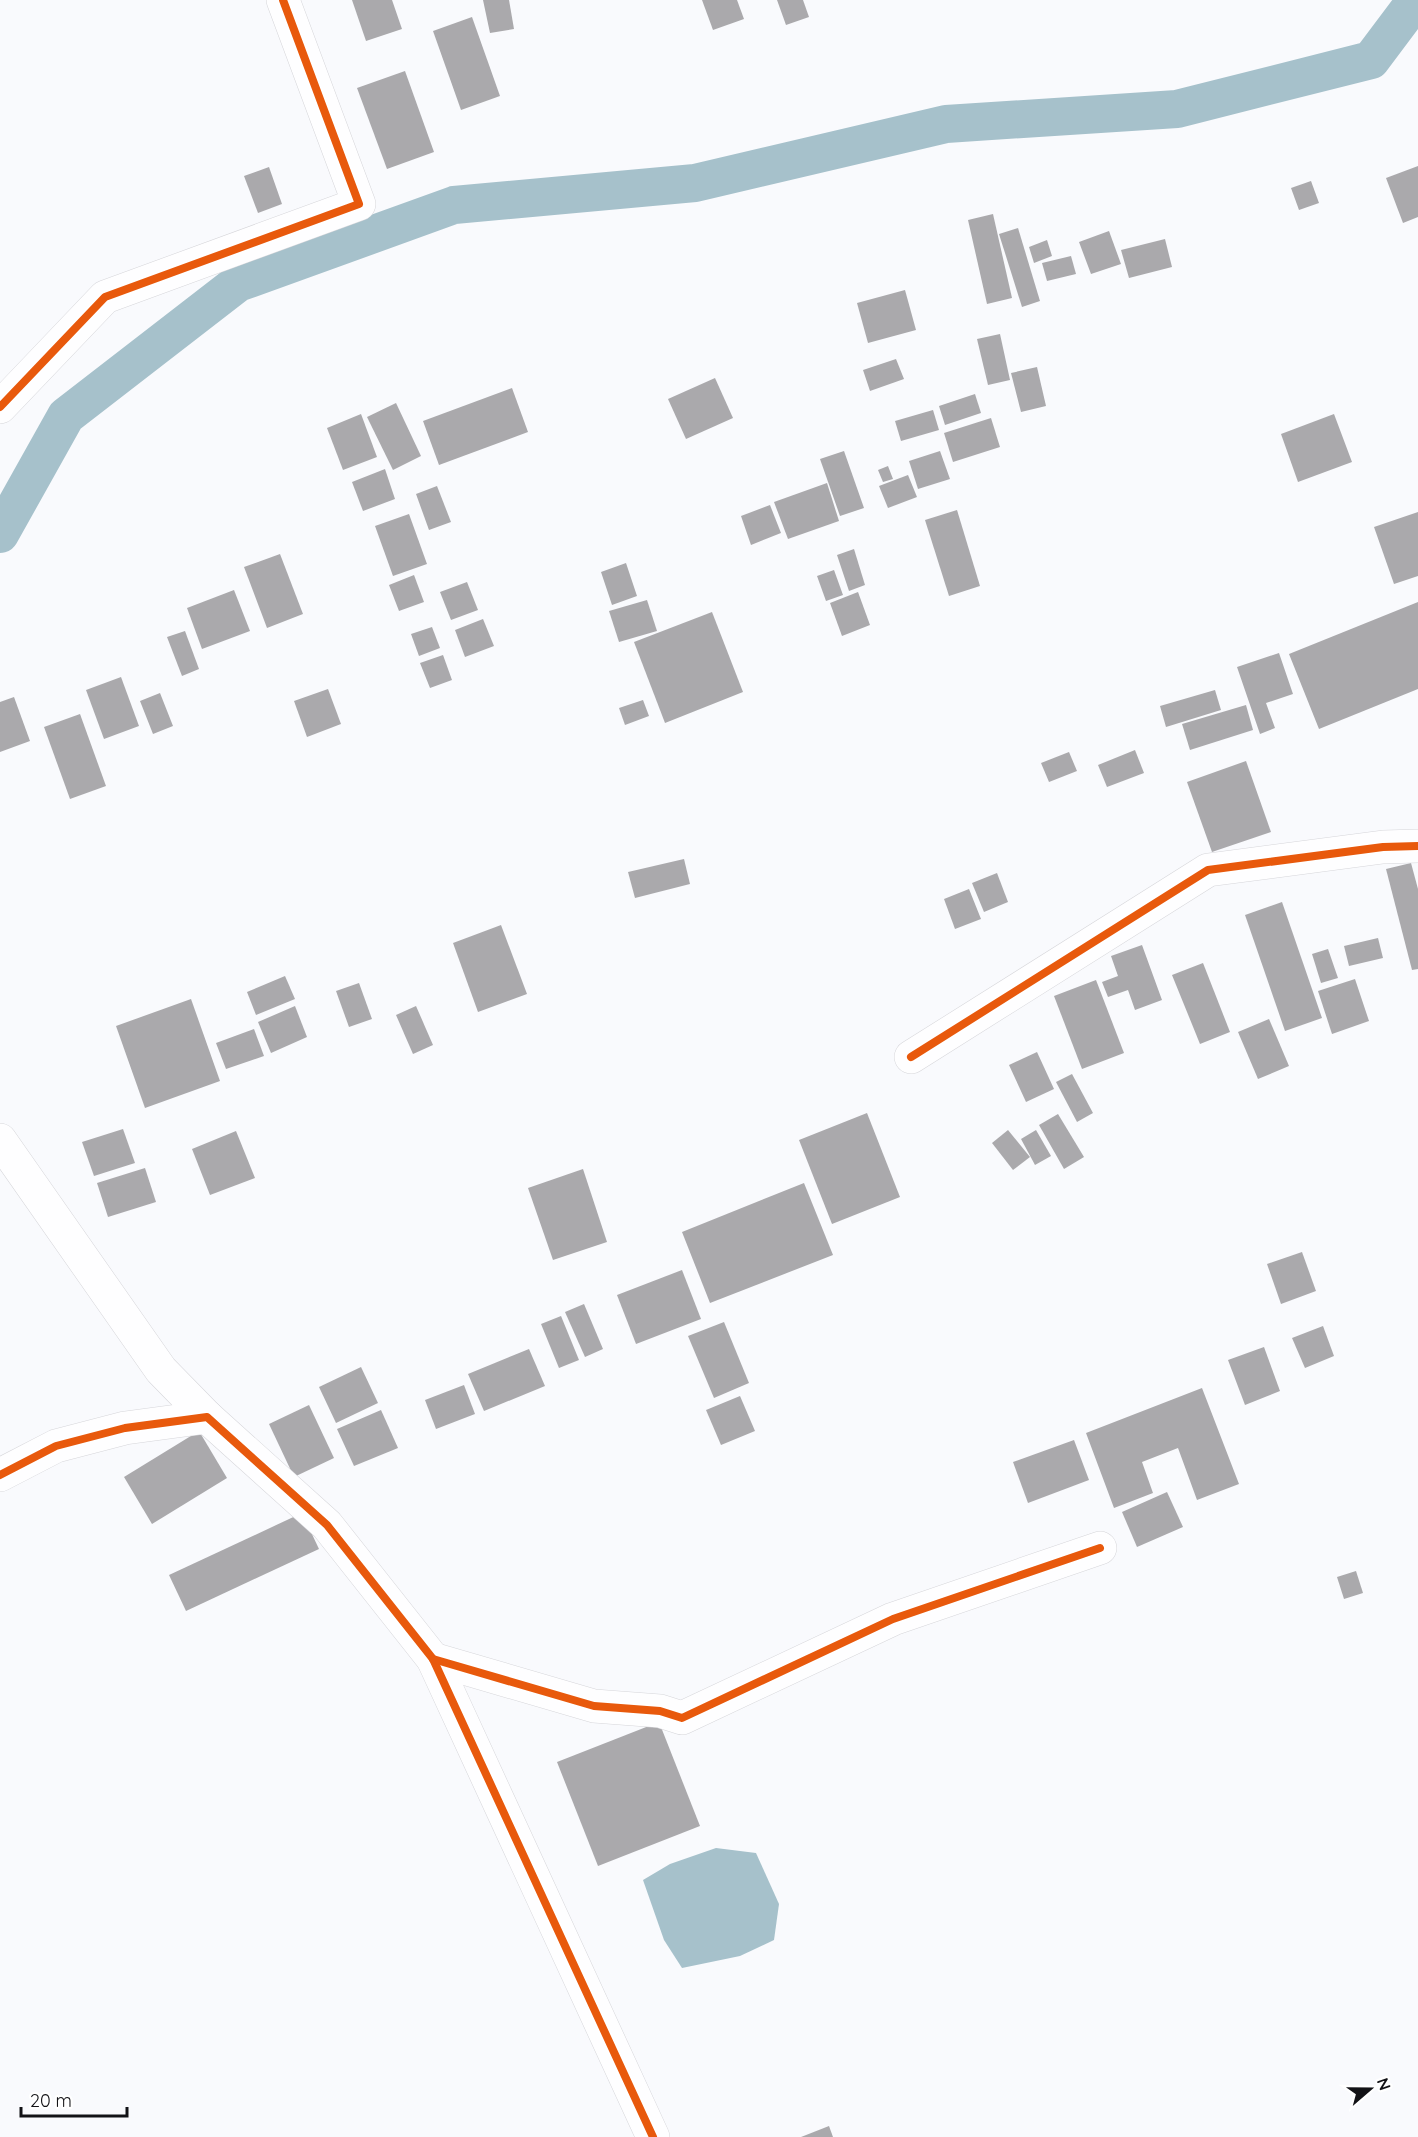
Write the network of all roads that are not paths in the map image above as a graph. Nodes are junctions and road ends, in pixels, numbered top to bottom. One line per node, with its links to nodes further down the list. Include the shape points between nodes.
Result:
1 (283, 0): 2 (street, via 359,204 105,297)
2 (0, 407)
3 (1418, 846): 4 (street, via 1208,870)
4 (910, 1057)
5 (0, 1140): 6 (street, via 161,1370)
6 (207, 1418): 7 (street, via 125,1428 56,1446); 9 (street, via 327,1525)
7 (0, 1475)
8 (1100, 1548): 9 (street, via 893,1619 682,1718 594,1706)
9 (433, 1659): 10 (street)
10 (653, 2137)

